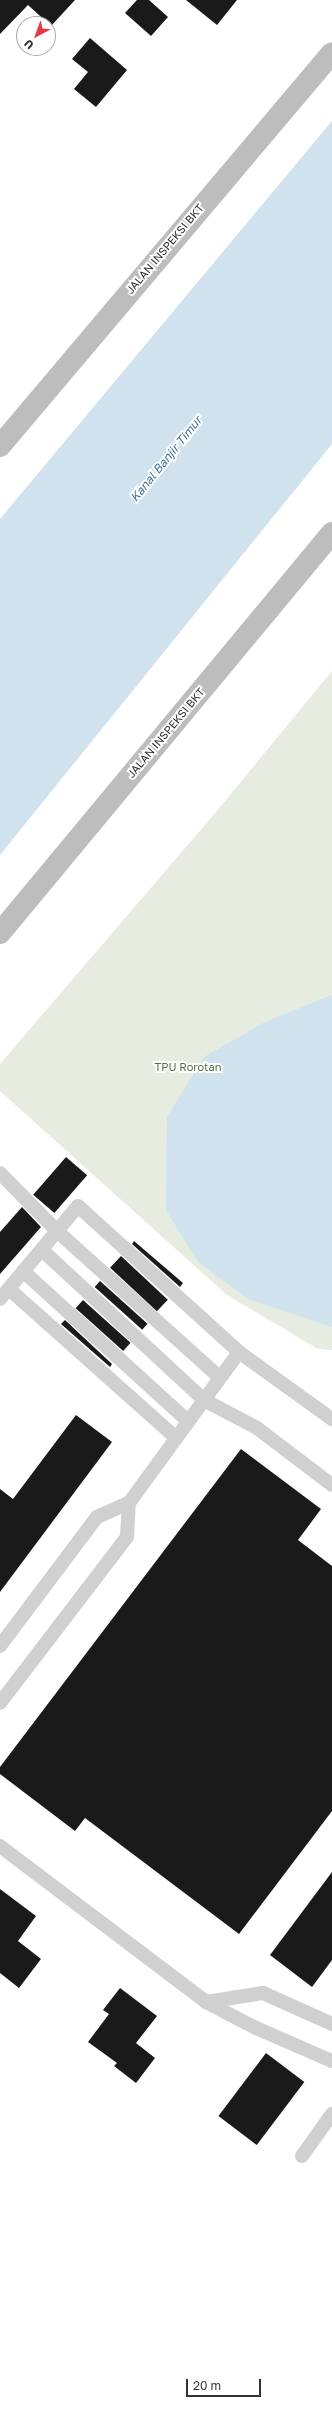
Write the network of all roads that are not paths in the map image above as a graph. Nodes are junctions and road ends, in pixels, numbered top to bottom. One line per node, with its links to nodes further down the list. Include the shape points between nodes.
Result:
1 (332, 53): 2 (street, JALAN INSPEKSI BKT)
2 (0, 446)
3 (332, 532): 4 (street, JALAN INSPEKSI BKT)
4 (0, 933)
5 (0, 1173): 6 (lane)
6 (57, 1231): 7 (lane); 10 (lane, via 78,1206); 11 (lane)
7 (42, 1250): 8 (lane); 12 (lane)
8 (23, 1272): 9 (lane); 14 (lane)
9 (4, 1294): 15 (lane)
10 (239, 1352): 11 (lane); 13 (lane)
11 (220, 1378): 12 (lane)
12 (204, 1400): 14 (lane); 16 (lane, via 257,1428)
13 (332, 1419)
14 (188, 1421): 15 (lane)
15 (176, 1438): 17 (lane)
16 (332, 1485)
17 (128, 1503): 18 (lane, via 97,1517); 19 (lane, via 126,1537)
18 (0, 1646)
19 (0, 1703)
20 (0, 1846): 21 (lane)
21 (206, 2002): 22 (lane, via 263,1993); 23 (lane, via 256,2028)
22 (332, 2024)
23 (332, 2061)
24 (332, 2114): 25 (lane)
25 (302, 2156)

